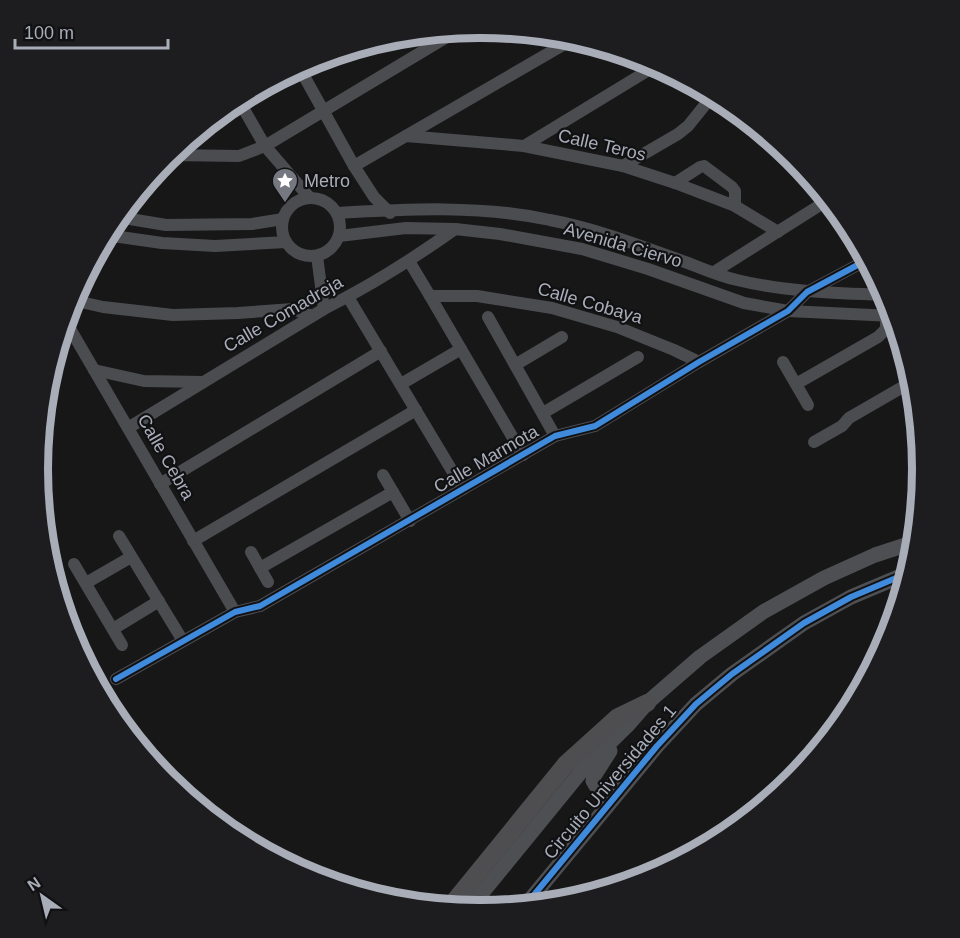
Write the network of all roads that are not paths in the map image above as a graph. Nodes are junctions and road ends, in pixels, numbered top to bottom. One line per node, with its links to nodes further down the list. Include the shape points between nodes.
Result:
1 (443, 39): 7 (street)
2 (562, 46): 8 (street)
3 (647, 71): 10 (street)
4 (304, 75): 7 (street)
5 (707, 102): 13 (street, via 678,134)
6 (243, 108): 9 (street)
7 (323, 110): 9 (street); 12 (street)
8 (406, 136): 10 (street, Calle Teros); 12 (street)
9 (265, 146): 11 (street, via 239,156); 15 (street)
10 (524, 146): 13 (street, Calle Teros)
11 (184, 155)
12 (354, 166): 18 (street)
13 (623, 166): 14 (street, Calle Teros)
14 (675, 183): 17 (street, Calle Teros); 17 (street, via 704,166 735,191)
15 (309, 197): 19 (street, via 322,199); 21 (street, via 293,203)
16 (821, 205): 26 (street)
17 (735, 206): 26 (street, Calle Teros)
18 (386, 210): 19 (street, Avenida Ciervo); 23 (street); 24 (street, Avenida Ciervo, via 500,212)
19 (337, 213): 28 (street)
20 (129, 219): 22 (street)
21 (283, 219): 22 (street, via 252,224); 30 (street)
22 (166, 225): 29 (street)
23 (406, 228): 25 (street, Avenida Ciervo); 28 (street, Avenida Ciervo)
24 (585, 228): 31 (street); 35 (street, Avenida Ciervo)
25 (455, 229): 31 (street, Avenida Ciervo); 33 (street, Calle Comadreja)
26 (778, 232): 35 (street)
27 (116, 236): 29 (street)
28 (339, 236): 32 (street, via 334,245)
29 (162, 243): 30 (street)
30 (286, 243): 32 (street, via 305,256)
31 (582, 249): 42 (street, Avenida Ciervo, via 744,303)
32 (317, 256): 41 (street)
33 (409, 261): 38 (street); 39 (street, Calle Comadreja)
34 (860, 264): 36 (street, Calle Marmota)
35 (714, 272): 36 (street, Avenida Ciervo, via 736,280)
36 (807, 292): 37 (street, Avenida Ciervo); 42 (street, Calle Marmota)
37 (875, 295)
38 (430, 296): 49 (street); 52 (street, Calle Cobaya, via 477,296 552,308 617,327)
39 (348, 297): 41 (street, Calle Comadreja); 50 (street)
40 (82, 302): 43 (street, via 172,315 293,309)
41 (324, 309): 43 (street, Calle Comadreja)
42 (788, 311): 44 (street, Avenida Ciervo); 52 (street, Calle Marmota)
43 (312, 316): 56 (street, Calle Comadreja)
44 (883, 316)
45 (488, 317): 54 (street)
46 (887, 325): 58 (street, via 878,337)
47 (71, 330): 55 (street, Calle Cebra)
48 (562, 337): 54 (street)
49 (461, 349): 57 (street); 66 (street)
50 (381, 351): 57 (street); 68 (street)
51 (638, 357): 62 (street)
52 (699, 362): 64 (street, Calle Marmota, via 595,426)
53 (783, 362): 58 (street)
54 (515, 365): 62 (street)
55 (94, 370): 56 (street, via 144,381); 63 (street, Calle Cebra)
56 (204, 382): 63 (street, Calle Comadreja)
57 (401, 384): 61 (street)
58 (796, 384): 60 (street)
59 (903, 387): 65 (street)
60 (808, 405)
61 (416, 410): 69 (street); 73 (street)
62 (543, 413): 64 (street)
63 (128, 428): 68 (street, Calle Cebra)
64 (555, 436): 66 (street, Calle Marmota)
65 (814, 442)
66 (523, 455): 69 (street, Calle Marmota)
67 (383, 475): 70 (street)
68 (160, 484): 73 (street, Calle Cebra)
69 (463, 489): 71 (street, Calle Marmota)
70 (393, 492): 71 (street); 78 (street)
71 (410, 521): 83 (street, Calle Marmota, via 260,606)
72 (119, 536): 76 (street)
73 (193, 541): 83 (street, Calle Cebra)
74 (904, 545): 88 (main road, Circuito Universidades 1, via 824,578 763,612 700,657)
75 (251, 552): 78 (street)
76 (131, 556): 81 (street); 82 (street)
77 (74, 564): 81 (street)
78 (260, 568): 80 (street)
79 (898, 577): 90 (main road, Circuito Universidades 1, via 804,623 696,704)
80 (268, 582)
81 (86, 583): 84 (street)
82 (159, 602): 84 (street); 85 (street)
83 (235, 612): 85 (street, Calle Marmota)
84 (113, 629): 86 (street)
85 (183, 640): 87 (street, Calle Marmota)
86 (122, 645)
87 (116, 679)
88 (647, 704): 89 (main road, Circuito Universidades 1); 92 (highway, via 618,717 566,765)
89 (627, 726): 90 (main road, via 594,776 598,789 607,790); 93 (main road, Circuito Universidades 1, via 584,768)
90 (657, 746): 91 (main road, Circuito Universidades 1)
91 (532, 897)
92 (456, 900)
93 (476, 900)

